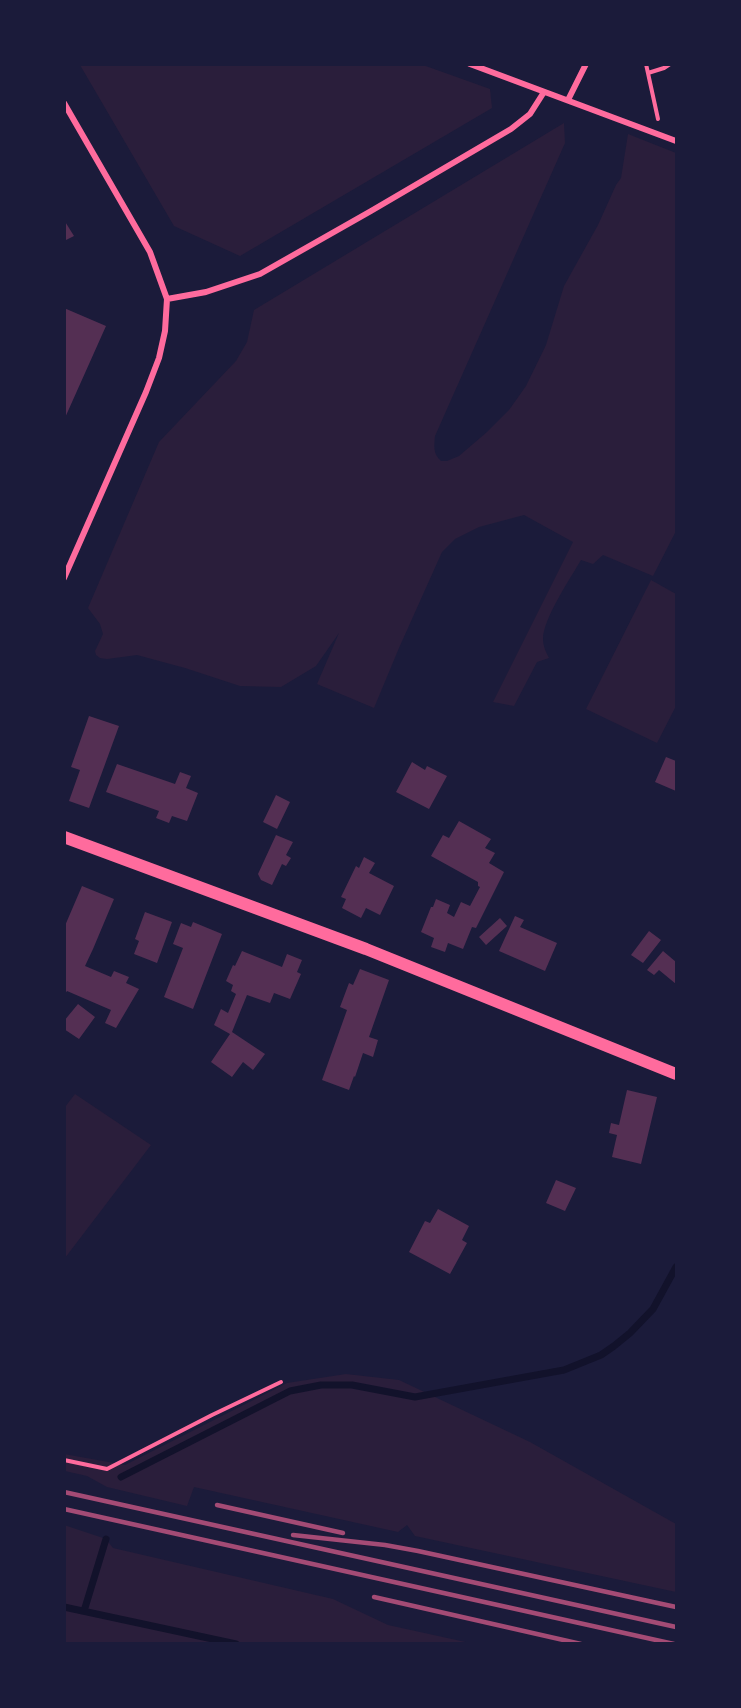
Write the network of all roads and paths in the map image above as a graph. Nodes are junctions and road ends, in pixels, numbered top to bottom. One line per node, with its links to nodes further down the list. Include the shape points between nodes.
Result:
1 (470, 64): 6 (street)
2 (586, 64): 7 (street)
3 (646, 64): 5 (path)
4 (670, 64): 5 (path)
5 (648, 73): 9 (path)
6 (544, 92): 7 (street); 11 (street, via 530,114 511,129 260,274 206,292)
7 (568, 100): 10 (street)
8 (64, 103): 11 (street, via 150,252)
9 (658, 122)
10 (676, 141)
11 (168, 299): 12 (street, via 159,357 146,392)
12 (64, 578)
13 (64, 837): 14 (main road, via 366,949)
14 (676, 1074)
15 (281, 1382): 16 (path, via 107,1469)
16 (64, 1460)

